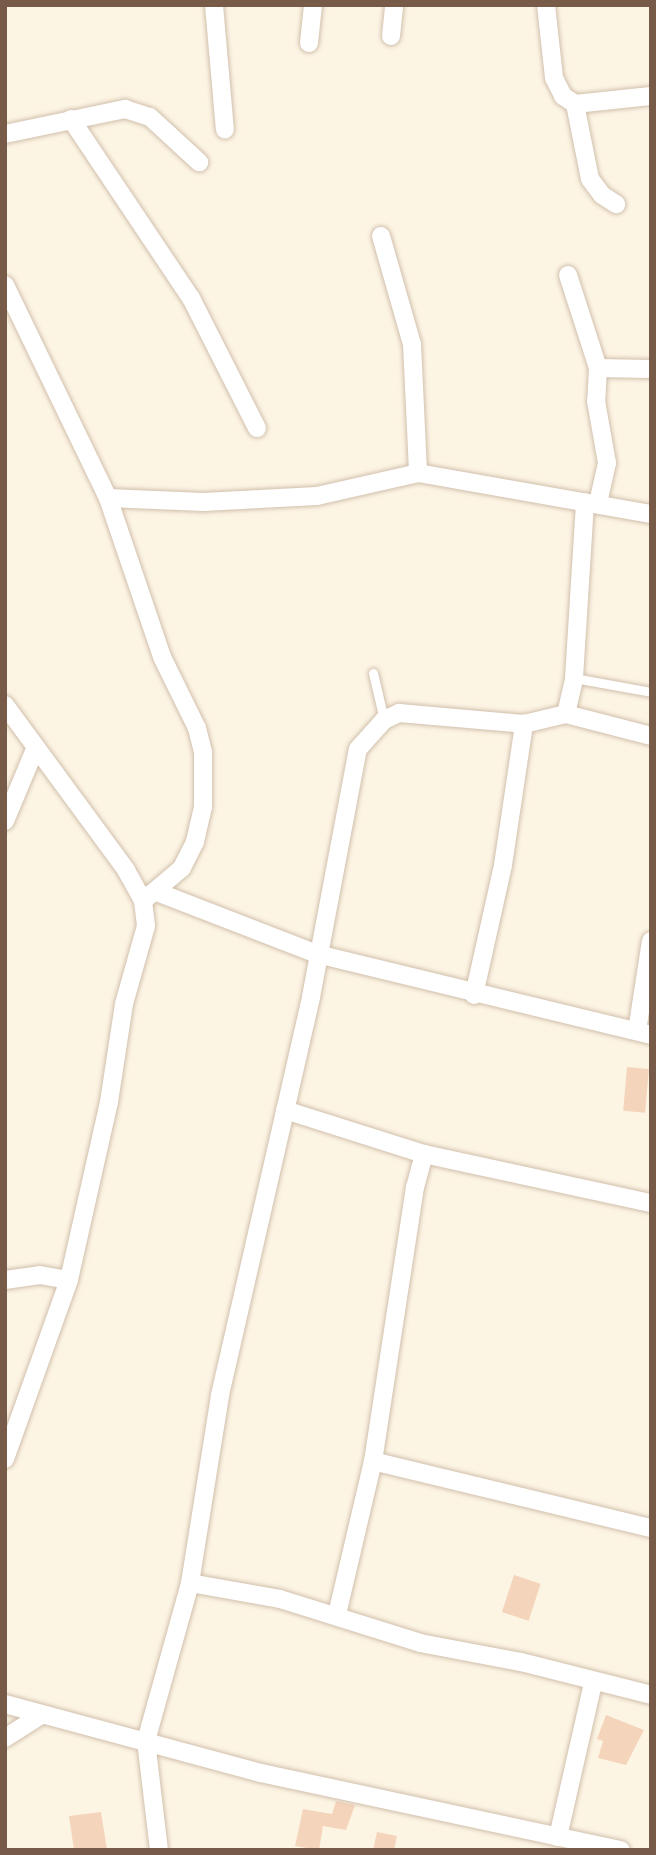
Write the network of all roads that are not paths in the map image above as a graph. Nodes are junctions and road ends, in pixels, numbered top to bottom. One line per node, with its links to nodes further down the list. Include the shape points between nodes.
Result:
1 (214, 5): 10 (street)
2 (313, 5): 6 (street)
3 (394, 5): 5 (street)
4 (546, 5): 8 (street, via 554,78 563,96)
5 (391, 36)
6 (309, 43)
7 (651, 96): 8 (street)
8 (575, 104): 13 (street, via 590,178 602,195)
9 (71, 119): 11 (street); 12 (street, via 125,109 141,112 169,130); 19 (street, via 191,298)
10 (225, 130)
11 (5, 134)
12 (199, 162)
13 (616, 204)
14 (381, 236): 20 (street, via 412,344)
15 (568, 275): 17 (street)
16 (5, 285): 21 (street)
17 (598, 368): 18 (street); 22 (street, via 596,401 607,463)
18 (651, 369)
19 (257, 428)
20 (418, 473): 21 (street, via 317,496 203,502); 22 (street)
21 (108, 498): 34 (street, via 162,657 197,728 203,752 203,807 195,842 183,868)
22 (592, 502): 23 (street); 25 (street)
23 (651, 514)
24 (373, 673): 29 (lane)
25 (574, 678): 26 (lane); 28 (street)
26 (651, 692)
27 (5, 705): 32 (street)
28 (566, 714): 30 (street); 31 (street)
29 (384, 720): 30 (street, via 399,713); 36 (street, via 369,734 355,760)
30 (524, 724): 37 (street, via 502,865)
31 (651, 736)
32 (36, 747): 33 (street); 34 (street)
33 (5, 821)
34 (150, 897): 36 (street); 43 (street)
35 (651, 941): 38 (street)
36 (317, 954): 37 (street); 39 (street)
37 (474, 995): 38 (street)
38 (644, 1033)
39 (285, 1110): 40 (street); 47 (street, via 220,1395)
40 (424, 1154): 41 (street); 45 (street)
41 (651, 1203)
42 (5, 1280): 43 (street, via 40,1275)
43 (69, 1280): 44 (street)
44 (5, 1459)
45 (373, 1461): 46 (street); 48 (street)
46 (651, 1528)
47 (190, 1583): 48 (street); 54 (street)
48 (337, 1614): 49 (street, via 420,1643 522,1662)
49 (593, 1683): 50 (street); 55 (street)
50 (651, 1695)
51 (5, 1704): 52 (street)
52 (41, 1715): 53 (street); 54 (street)
53 (5, 1738)
54 (146, 1741): 55 (street, via 261,1773); 56 (street)
55 (558, 1837): 57 (street)
56 (159, 1850)
57 (621, 1850)

